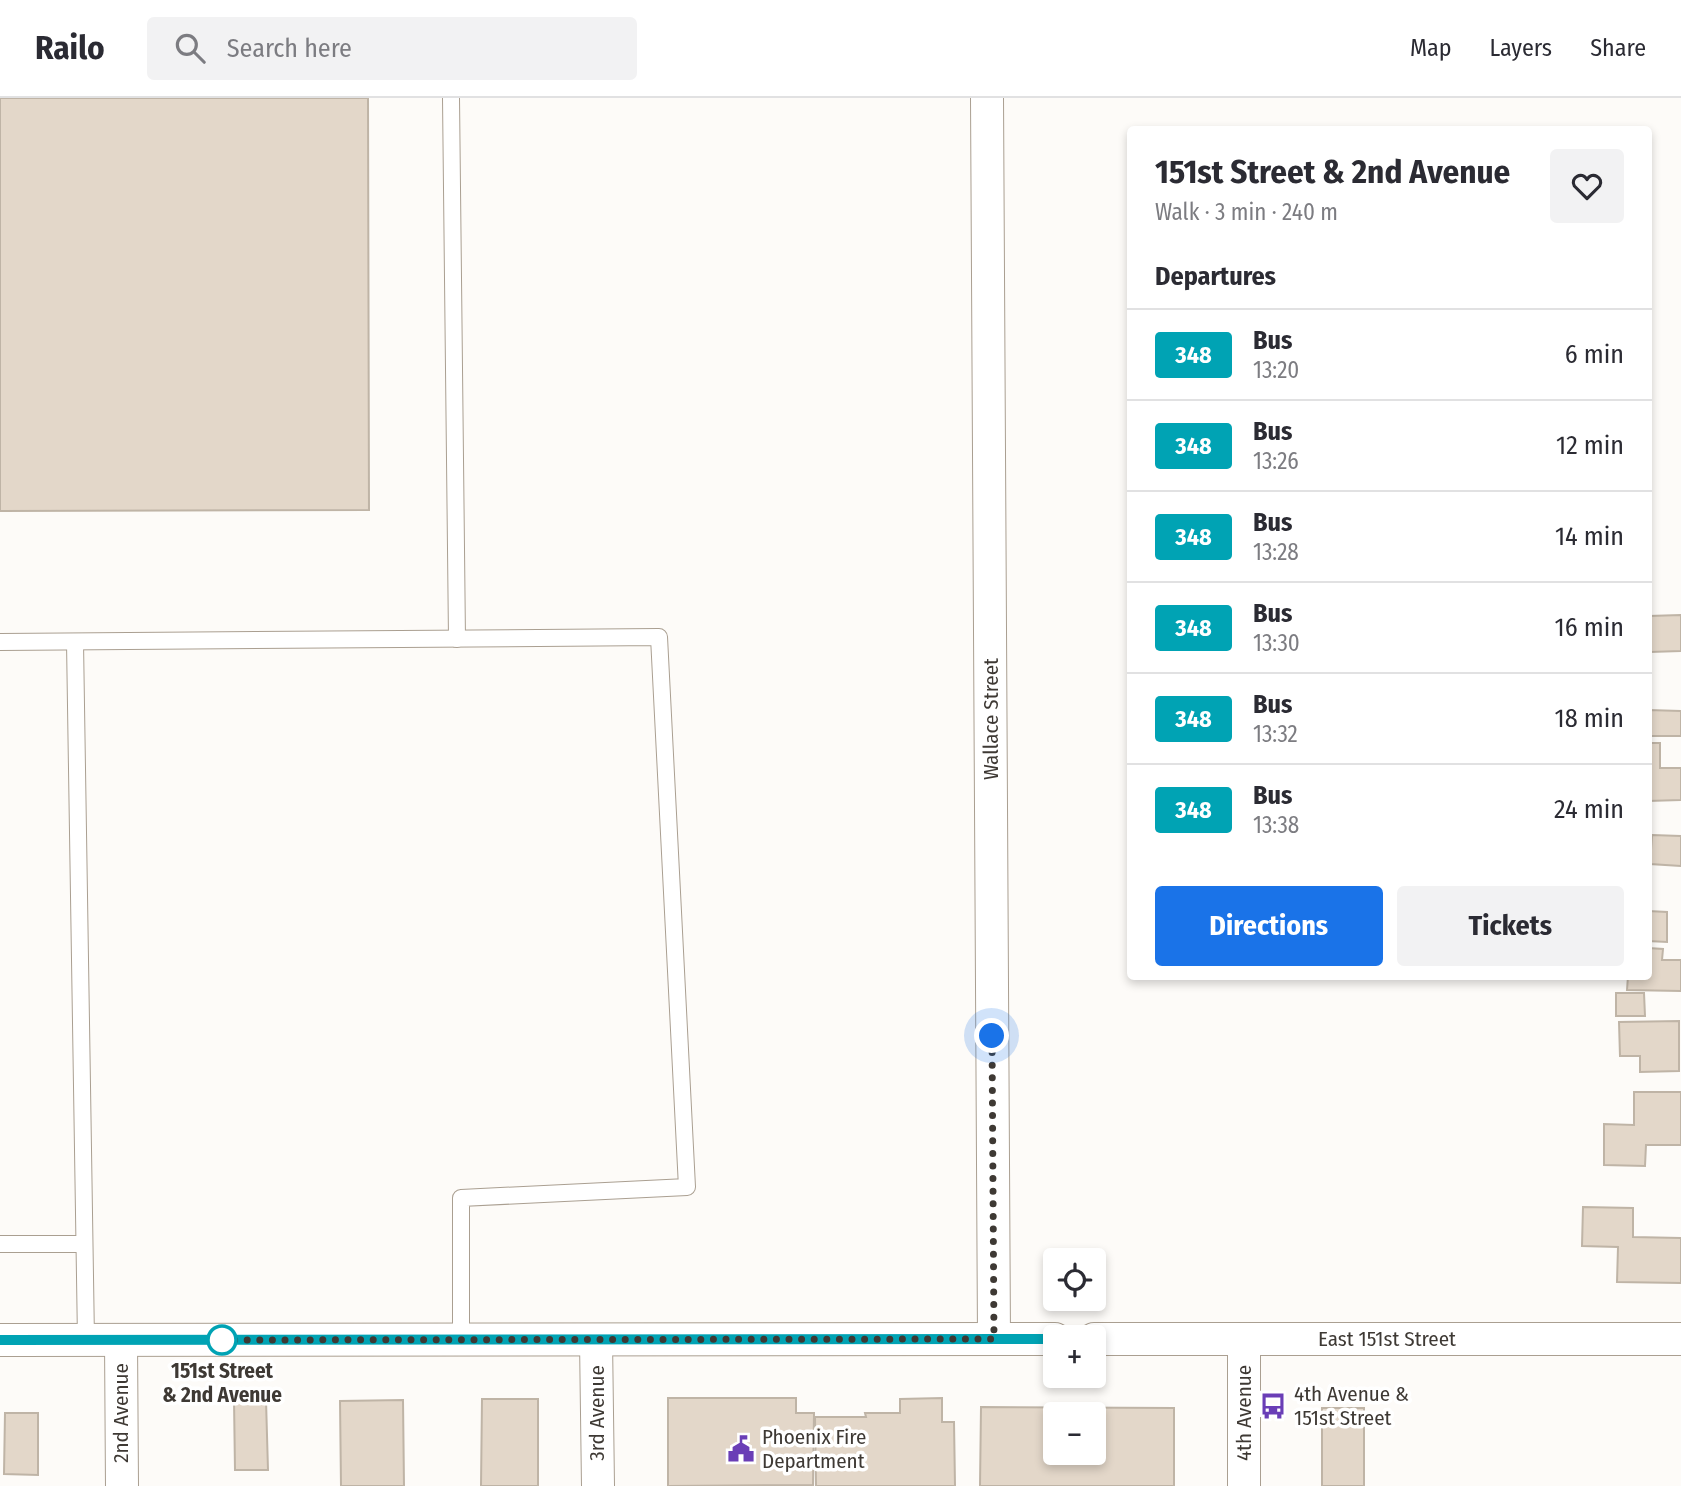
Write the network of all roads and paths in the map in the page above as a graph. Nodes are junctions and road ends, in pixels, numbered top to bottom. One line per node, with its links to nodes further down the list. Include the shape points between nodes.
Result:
1 (451, 98): 3 (lane)
2 (988, 98): 8 (street, Wallace Street)
3 (457, 639): 5 (lane); 16 (lane, via 659,636 687,1188 461,1198)
4 (0, 642): 5 (lane)
5 (75, 642): 7 (lane)
6 (0, 1244): 7 (lane)
7 (84, 1244): 14 (lane)
8 (994, 1339): 9 (street); 17 (street)
9 (1043, 1339)
10 (1106, 1339): 11 (street, East 151st Street)
11 (1244, 1339): 12 (street, East 151st Street); 20 (street, 4th Avenue)
12 (1681, 1339)
13 (0, 1340): 14 (street)
14 (86, 1340): 15 (street)
15 (121, 1340): 16 (street); 18 (street, 2nd Avenue)
16 (461, 1340): 17 (street)
17 (596, 1340): 19 (street, 3rd Avenue)
18 (122, 1486)
19 (598, 1486)
20 (1244, 1486)

